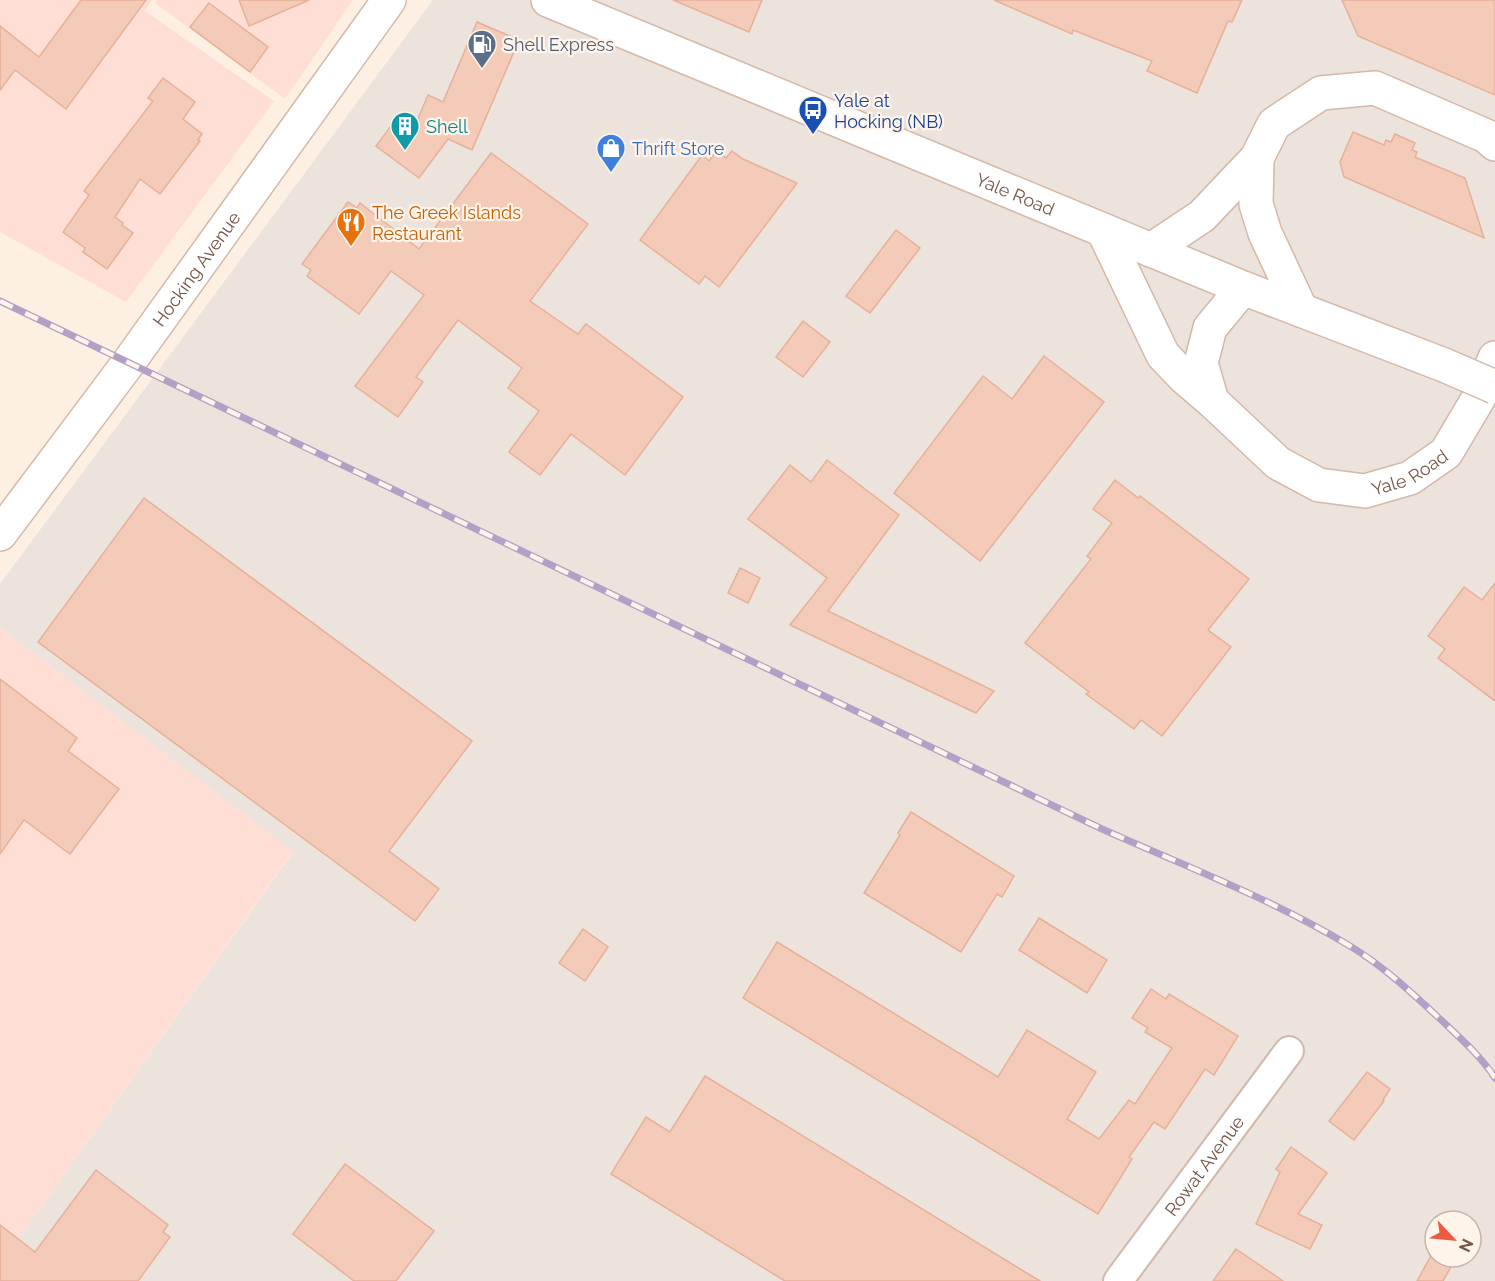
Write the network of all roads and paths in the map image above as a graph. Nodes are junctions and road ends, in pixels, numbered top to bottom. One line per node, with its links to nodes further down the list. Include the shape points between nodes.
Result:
1 (389, 0): 12 (main road, Hocking Avenue)
2 (548, 0): 5 (main road, Yale Road)
3 (1495, 144): 4 (main road, via 1486,136 1375,88 1321,93 1274,124)
4 (1257, 158): 6 (main road, via 1202,216); 8 (main road, via 1256,204)
5 (1103, 230): 6 (main road, Yale Road); 11 (main road, Yale Road, via 1162,355)
6 (1151, 250): 7 (main road, Yale Road)
7 (1243, 288): 8 (main road, Yale Road); 11 (main road, via 1210,328 1201,363)
8 (1301, 310): 10 (main road, Yale Road, bridge)
9 (1495, 358): 11 (main road, Yale Road, via 1478,399 1446,453 1410,478 1365,491 1319,485 1278,463)
10 (1495, 387)
11 (1212, 401)
12 (0, 534)
13 (1289, 1051): 14 (street, Rowat Avenue)
14 (1124, 1279)

